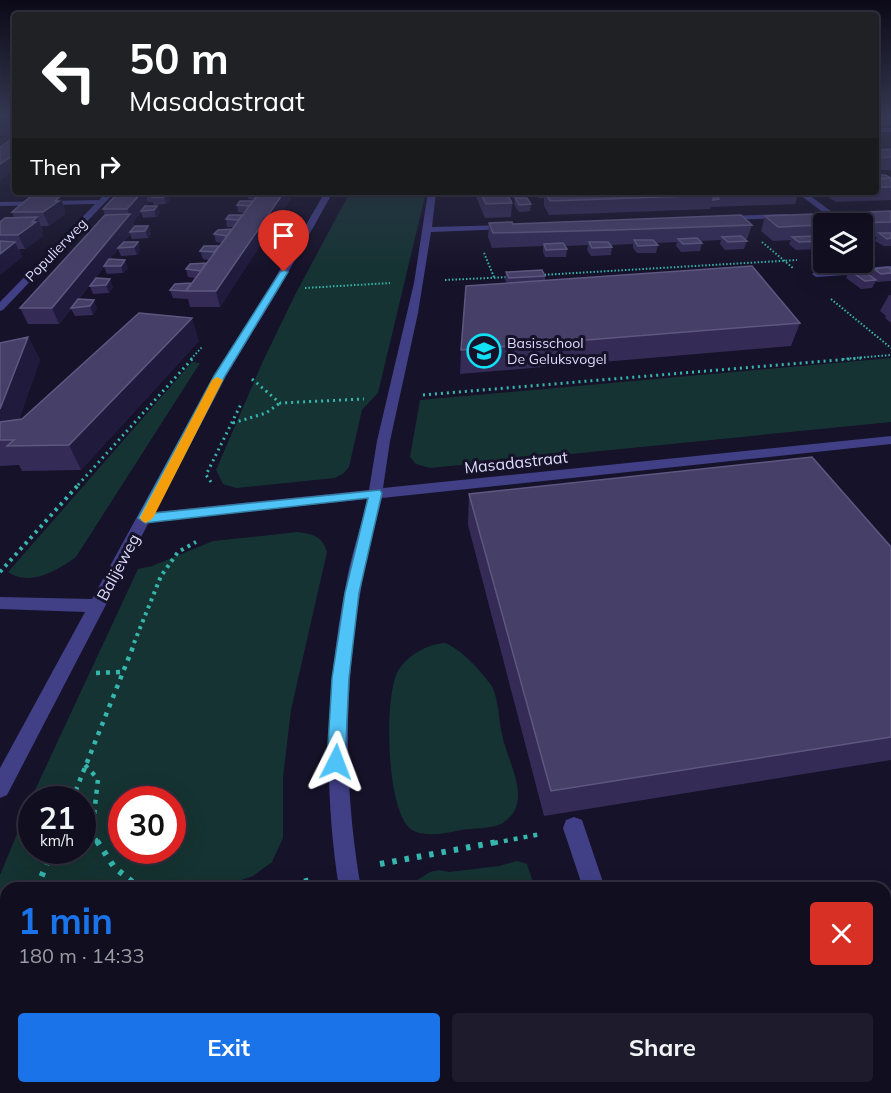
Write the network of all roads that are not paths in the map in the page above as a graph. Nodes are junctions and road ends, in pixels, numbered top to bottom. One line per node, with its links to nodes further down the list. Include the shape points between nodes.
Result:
1 (108, 195): 5 (street, Populierweg)
2 (327, 195): 17 (street, Balijeweg, via 220,376)
3 (432, 195): 11 (street)
4 (804, 195): 7 (street)
5 (101, 202): 6 (street); 14 (street, Populierweg)
6 (0, 204)
7 (830, 213)
8 (798, 215): 9 (street)
9 (721, 218)
10 (521, 226): 11 (street)
11 (428, 230): 16 (street, via 384,435)
12 (891, 269): 13 (street)
13 (816, 274)
14 (0, 308)
15 (891, 440): 16 (street, Masadastraat)
16 (376, 493): 17 (street, Masadastraat); 23 (street, via 352,593 341,678 336,762)
17 (145, 518): 19 (street, Balijeweg)
18 (7, 604): 19 (street); 20 (street)
19 (97, 606): 21 (street, Balijeweg)
20 (0, 615)
21 (0, 788)
22 (574, 828): 24 (street)
23 (348, 879)
24 (592, 882)

